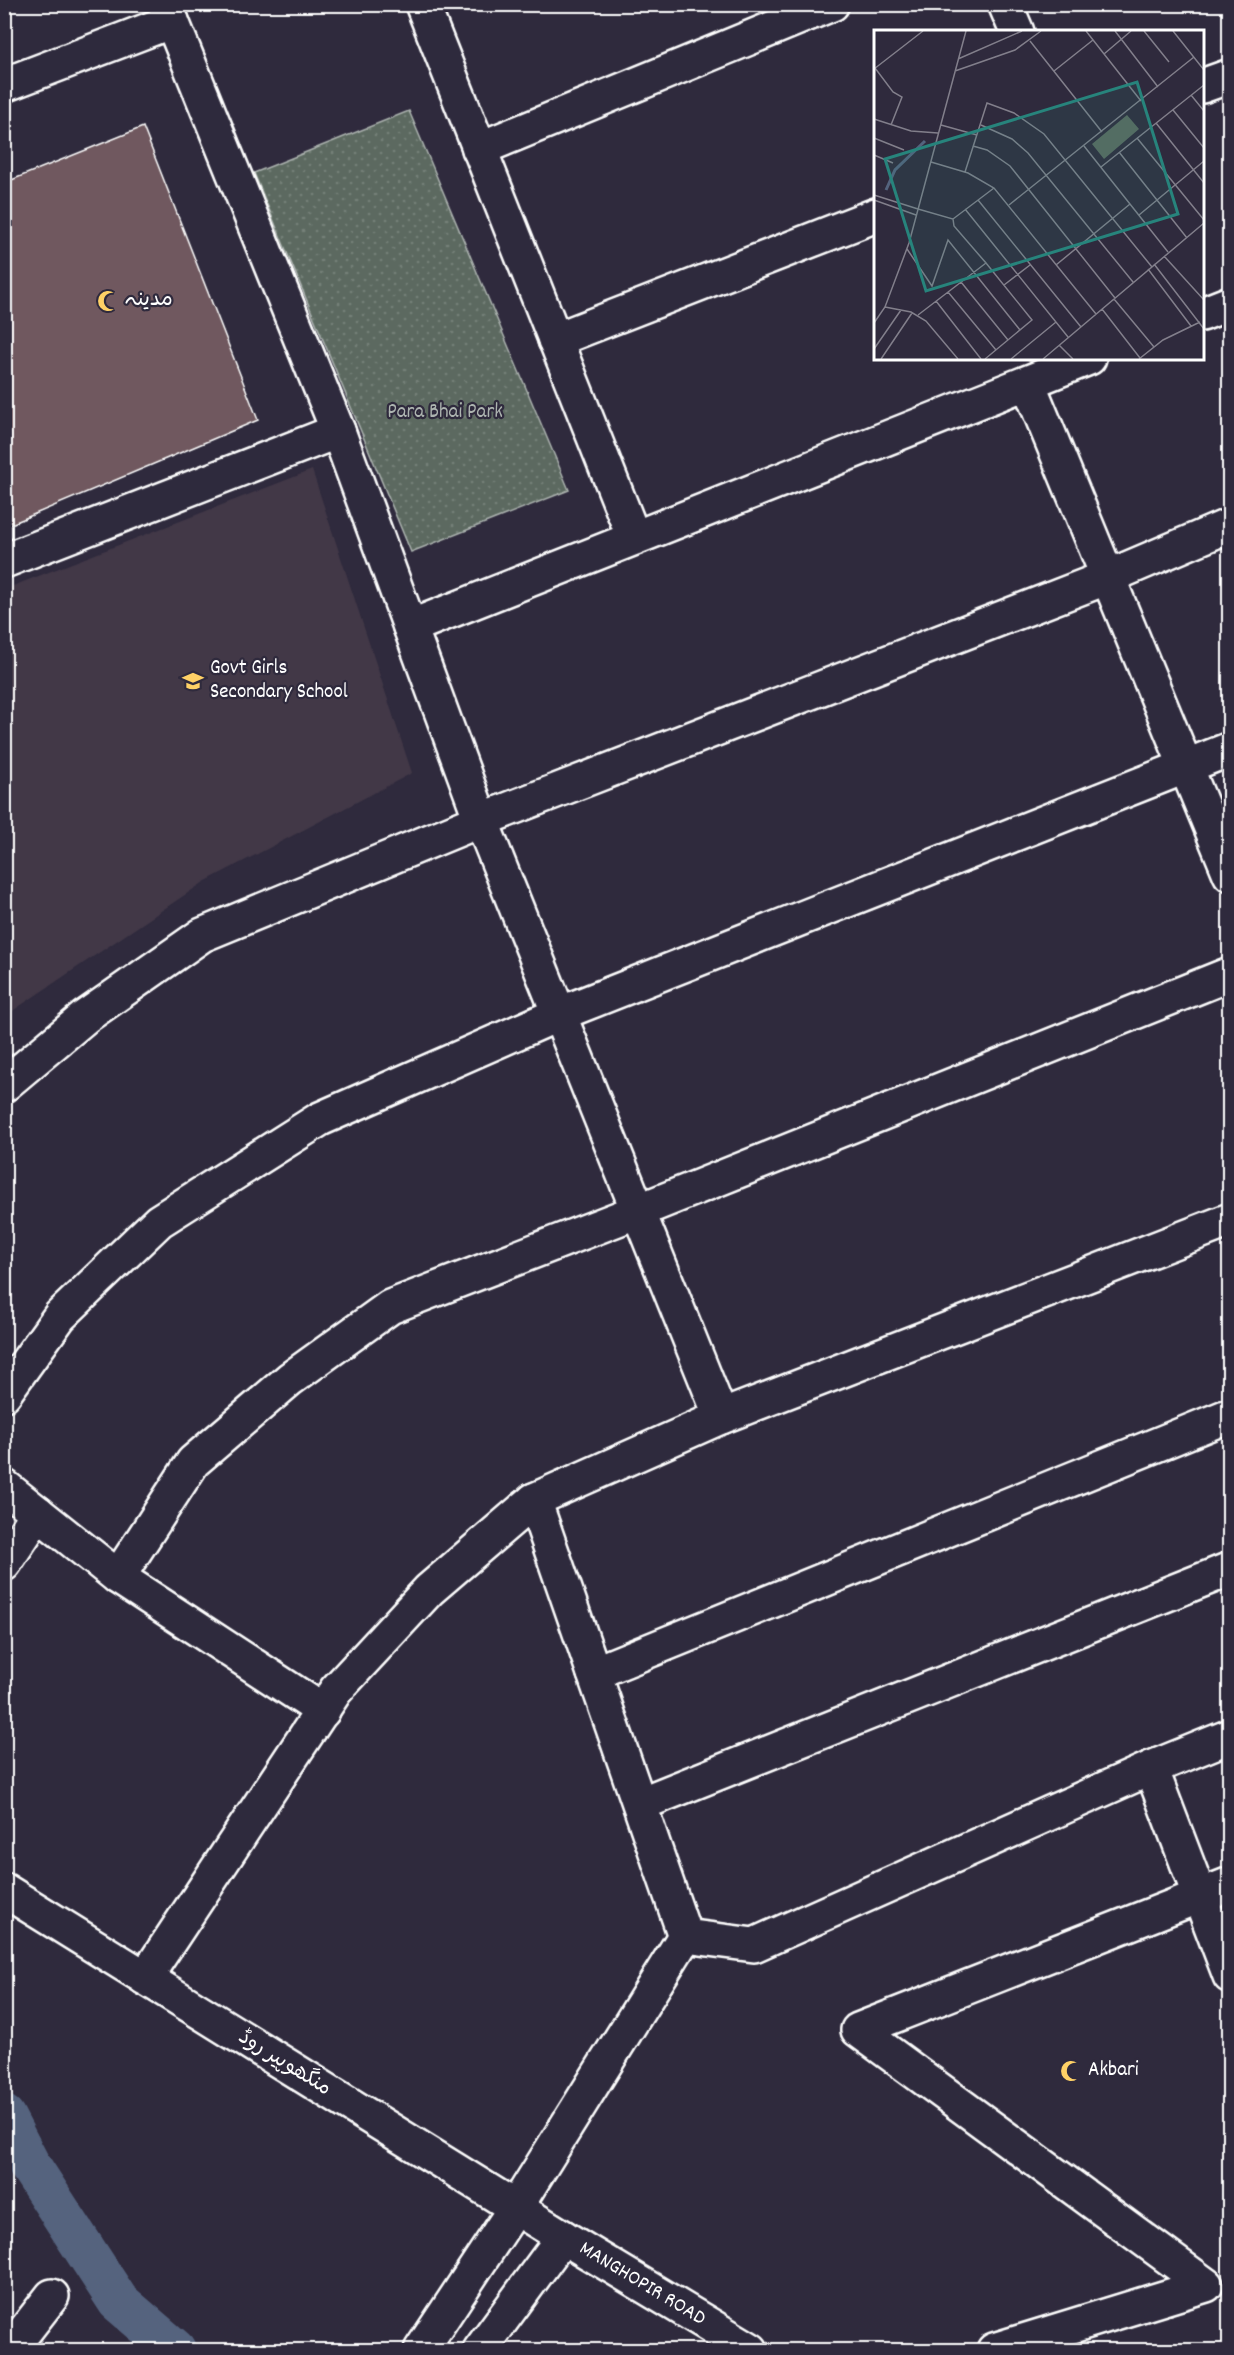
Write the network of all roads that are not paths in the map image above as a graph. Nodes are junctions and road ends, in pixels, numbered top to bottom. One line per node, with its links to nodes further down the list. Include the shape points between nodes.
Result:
1 (422, 4): 9 (street)
2 (832, 4): 9 (street)
3 (1005, 4): 5 (street)
4 (169, 13): 7 (street); 16 (street)
5 (1016, 30)
6 (1230, 76): 8 (street)
7 (4, 85)
8 (1204, 86)
9 (479, 149): 13 (street)
10 (874, 215): 13 (street)
11 (1230, 303): 12 (street)
12 (1204, 314)
13 (555, 340): 18 (street)
14 (1084, 360): 15 (street)
15 (1028, 383): 18 (street); 20 (street)
16 (338, 431): 19 (street); 21 (street)
17 (1230, 525): 20 (street)
18 (634, 538): 21 (street)
19 (4, 561)
20 (1108, 576): 23 (street); 24 (street)
21 (410, 627): 24 (street)
22 (1230, 749): 23 (street)
23 (1185, 766): 25 (street); 27 (street)
24 (481, 820): 27 (street); 28 (street, via 202,935 85,1017)
25 (1230, 874)
26 (1230, 974): 29 (street)
27 (559, 1014): 29 (street); 31 (street, via 320,1119 159,1221 60,1316)
28 (4, 1085)
29 (638, 1211): 33 (street); 39 (street, via 390,1308 290,1379 193,1462)
30 (1230, 1220): 33 (street)
31 (4, 1394)
32 (1230, 1415): 40 (street)
33 (721, 1417): 35 (street)
34 (4, 1486): 36 (street)
35 (534, 1500): 40 (street); 41 (street, via 429,1590 336,1690)
36 (38, 1513): 37 (street); 39 (street)
37 (4, 1564)
38 (1230, 1569): 44 (street)
39 (118, 1577): 41 (street)
40 (594, 1672): 44 (street)
41 (323, 1711): 50 (street)
42 (1230, 1736): 43 (street)
43 (1151, 1768): 47 (street); 48 (street, via 754,1945)
44 (640, 1804): 48 (street)
45 (1230, 1884): 47 (street)
46 (4, 1890): 50 (street, منگھوپیر روڈ)
47 (1199, 1896): 49 (street); 58 (street, via 858,2030 1206,2285)
48 (685, 1936): 51 (street)
49 (1230, 1976)
50 (146, 1978): 51 (street, منگھوپیر روڈ)
51 (516, 2207): 52 (street, منگھوپیر روڈ); 55 (street)
52 (563, 2237): 56 (street); 57 (street, MANGHOPIR ROAD)
53 (52, 2296): 54 (street)
54 (10, 2350)
55 (421, 2350)
56 (480, 2350)
57 (751, 2350)
58 (994, 2350)

